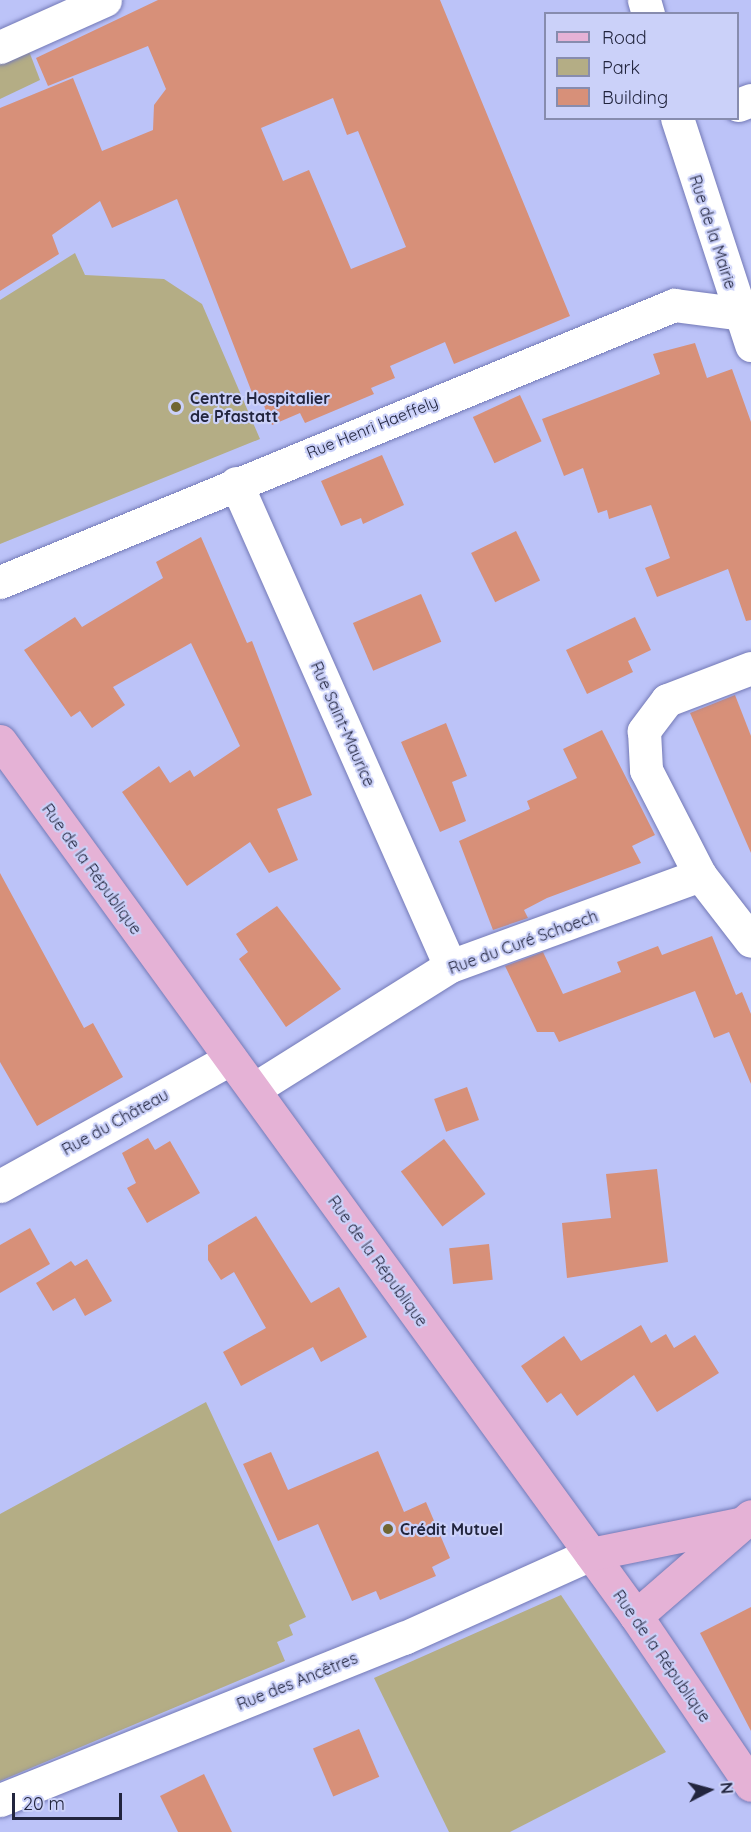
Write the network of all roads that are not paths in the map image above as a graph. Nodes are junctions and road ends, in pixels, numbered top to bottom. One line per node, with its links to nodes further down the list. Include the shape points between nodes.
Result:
1 (105, 0): 2 (street)
2 (0, 46)
3 (687, 122): 4 (street, Rue de la Mairie)
4 (745, 314): 5 (street, Rue de la Mairie); 6 (street, Rue Henri Haeffely, via 674,305)
5 (751, 345)
6 (236, 483): 7 (street, Rue Henri Haeffely); 12 (street, Rue Saint-Maurice)
7 (0, 582)
8 (751, 668): 10 (street, via 667,700 644,731 646,770)
9 (0, 741): 13 (main road, Rue de la République)
10 (700, 875): 11 (street); 12 (street, Rue du Curé Schoech)
11 (751, 941)
12 (450, 966): 14 (street, Rue du Curé Schoech)
13 (230, 1059): 14 (main road, Rue de la République); 15 (street, Rue du Château)
14 (254, 1089): 17 (main road, Rue de la République)
15 (0, 1186)
16 (745, 1520): 17 (main road); 18 (main road, via 686,1578)
17 (591, 1554): 18 (main road, Rue de la République); 20 (street, Rue des Ancêtres, via 404,1638)
18 (636, 1616): 19 (main road, Rue de la République)
19 (751, 1785)
20 (0, 1800)

